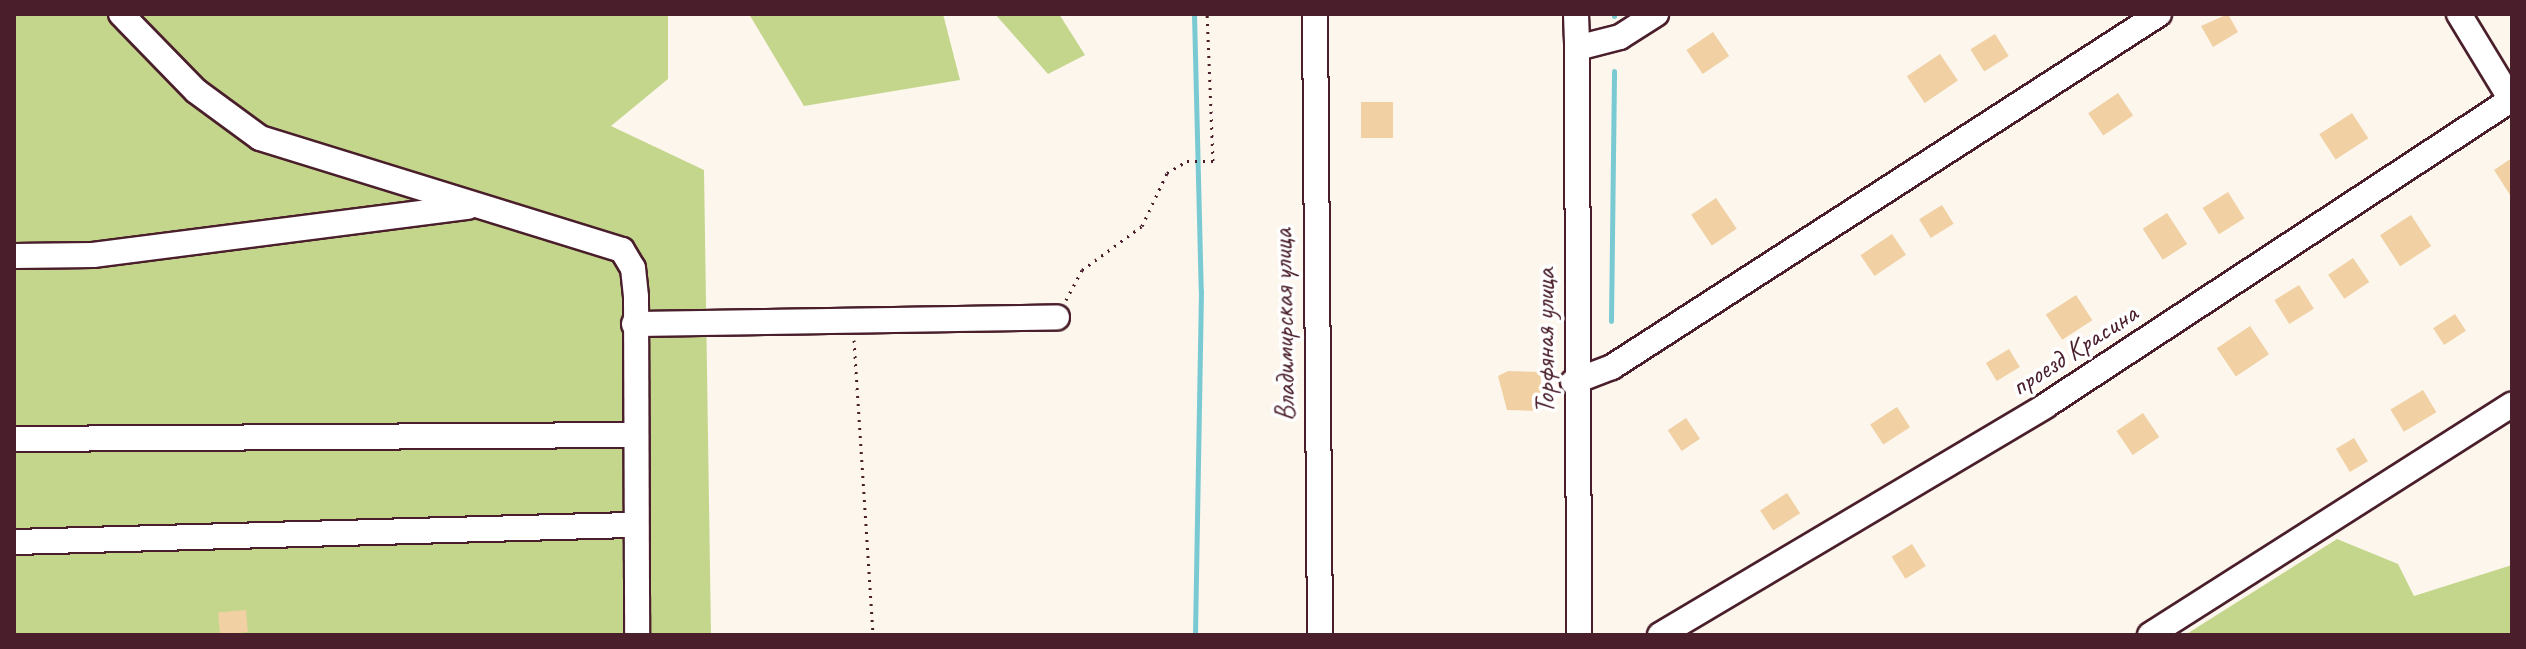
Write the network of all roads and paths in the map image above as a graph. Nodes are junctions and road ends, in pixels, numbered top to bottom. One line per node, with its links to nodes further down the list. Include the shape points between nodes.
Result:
1 (121, 14): 10 (street, via 196,91 260,138)
2 (1207, 14): 12 (path, via 1213,161 1187,161 1167,173 1142,226 1082,270)
3 (1315, 14): 23 (street, Владимирская улица)
4 (1576, 14): 8 (street, Торфяная улица)
5 (1656, 14): 8 (street, via 1620,37)
6 (2159, 14): 15 (street, via 1612,367)
7 (2459, 14): 9 (street)
8 (1577, 48): 15 (street, Торфяная улица)
9 (2512, 100): 25 (street, проезд Красина, via 2045,406)
10 (474, 206): 11 (street, via 93,255); 13 (street, via 622,250 633,268)
11 (14, 256)
12 (1057, 317): 14 (street)
13 (634, 324): 14 (street); 17 (street)
14 (853, 324): 22 (path)
15 (1573, 382): 24 (street, Торфяная улица)
16 (2512, 404): 26 (street)
17 (631, 435): 18 (street); 19 (street)
18 (14, 439)
19 (631, 525): 20 (street); 21 (street)
20 (14, 542)
21 (637, 635)
22 (873, 635)
23 (1320, 635)
24 (1579, 635)
25 (1660, 635)
26 (2150, 635)

